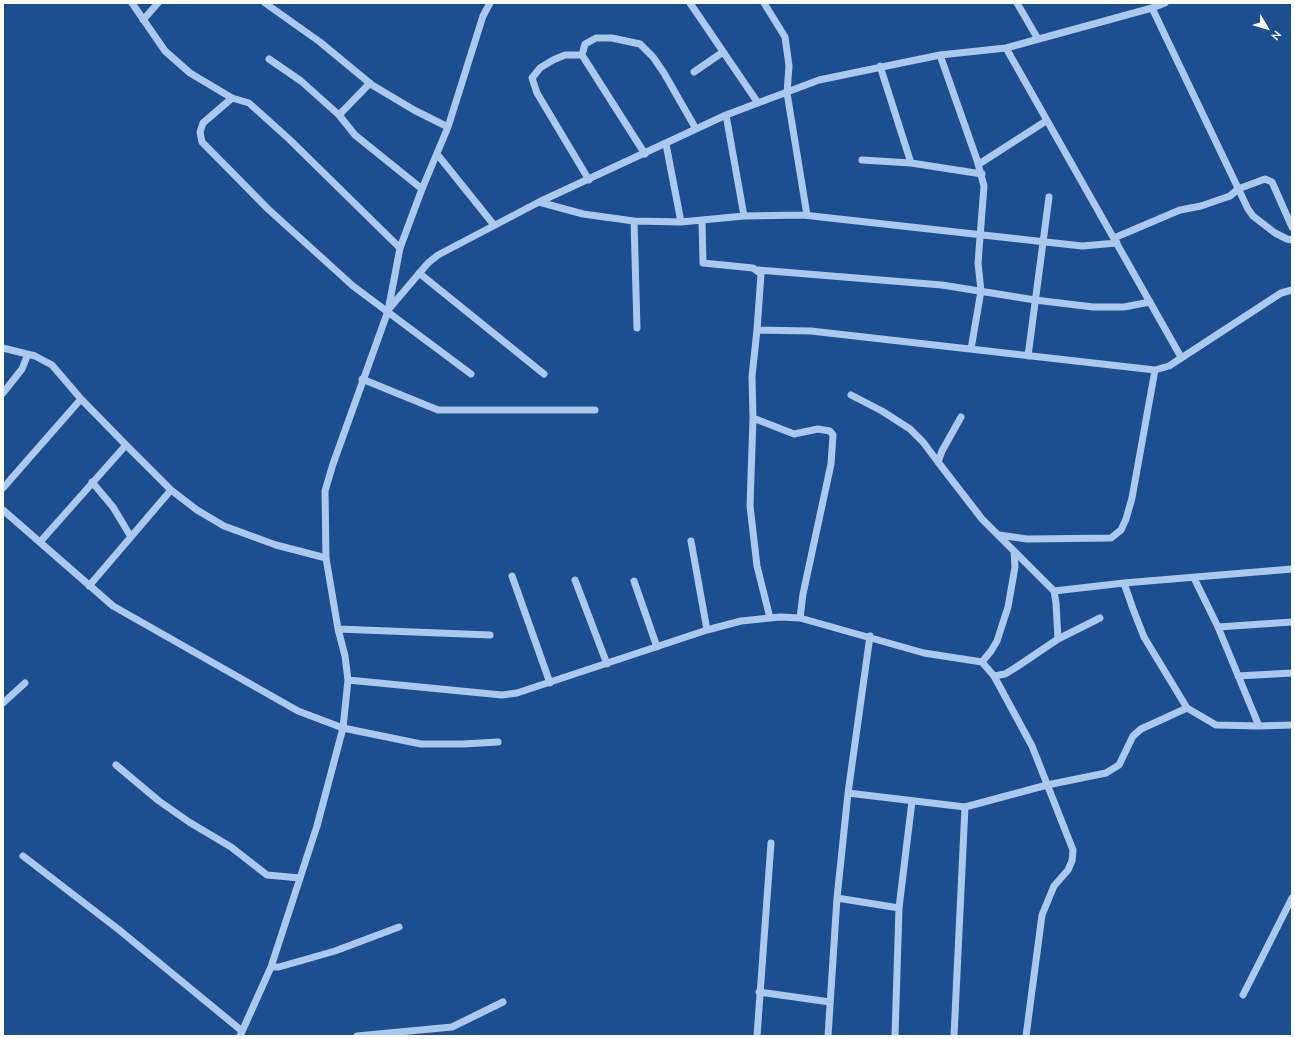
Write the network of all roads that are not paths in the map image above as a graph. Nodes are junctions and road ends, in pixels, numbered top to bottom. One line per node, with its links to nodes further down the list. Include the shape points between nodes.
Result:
1 (132, 3): 10 (street)
2 (158, 3): 10 (street)
3 (265, 3): 19 (street, via 320,42)
4 (490, 3): 26 (street, via 483,16)
5 (690, 3): 13 (street)
6 (764, 3): 20 (street, via 785,37 789,66)
7 (1017, 3): 11 (street)
8 (1165, 3): 9 (street)
9 (1152, 8): 11 (street); 37 (street)
10 (143, 20): 21 (street, via 164,51 190,73)
11 (1038, 39): 12 (street)
12 (1006, 48): 15 (street); 25 (street)
13 (723, 52): 18 (street); 22 (street)
14 (582, 55): 27 (street, via 585,44 596,38 612,38 640,44 664,73); 30 (street); 35 (street, via 553,60 540,68 532,78 537,94)
15 (940, 55): 17 (street); 33 (street)
16 (269, 59): 23 (street, via 301,81)
17 (880, 66): 20 (street, via 819,80); 32 (street)
18 (694, 72)
19 (370, 83): 23 (street); 26 (street)
20 (787, 93): 22 (street); 40 (street)
21 (232, 98): 51 (street, via 249,103); 58 (street, via 203,123 200,132 202,142 268,209 354,286)
22 (758, 103): 24 (street)
23 (340, 115): 36 (street, via 355,135)
24 (726, 115): 27 (street); 41 (street)
25 (1046, 120): 33 (street); 48 (street)
26 (448, 127): 29 (street)
27 (696, 129): 28 (street)
28 (666, 144): 30 (street); 44 (street)
29 (437, 154): 36 (street); 45 (street)
30 (645, 154): 35 (street)
31 (862, 160): 32 (street)
32 (911, 163): 34 (street)
33 (979, 164): 34 (street)
34 (982, 174): 47 (street, via 984,186)
35 (589, 180): 39 (street)
36 (422, 189): 51 (street)
37 (1238, 189): 46 (street, via 1265,179 1272,182); 48 (street, via 1230,196 1180,210); 49 (street, via 1253,216 1275,233)
38 (1049, 197): 50 (street)
39 (538, 202): 42 (street, via 584,214); 45 (street)
40 (807, 215): 41 (street); 47 (street)
41 (744, 216): 43 (street)
42 (634, 221): 44 (street); 59 (street)
43 (702, 221): 44 (street); 52 (street, via 703,263)
44 (681, 222)
45 (494, 225): 53 (street, via 438,255)
46 (1292, 227)
47 (980, 233): 50 (street); 55 (street, via 978,263)
48 (1116, 240): 50 (street, via 1082,246); 57 (street)
49 (1292, 240)
50 (1042, 241): 56 (street)
51 (400, 248): 58 (street)
52 (758, 270): 55 (street, via 942,285); 60 (street, via 761,274)
53 (419, 273): 58 (street); 68 (street)
54 (1292, 290): 65 (street, via 1282,293)
55 (981, 291): 56 (street); 62 (street)
56 (1035, 300): 57 (street, via 1108,308); 64 (street)
57 (1150, 302): 65 (street)
58 (388, 310): 67 (street); 69 (street)
59 (637, 328)
60 (757, 330): 62 (street, via 811,331); 75 (street, via 752,376)
61 (3, 348): 63 (street)
62 (970, 349): 64 (street)
63 (28, 354): 70 (street, via 22,369); 72 (street, via 52,365)
64 (1028, 356): 66 (street)
65 (1181, 357): 66 (street, via 1169,366)
66 (1155, 370): 82 (street, via 1132,498 1121,530 1111,538 1027,539)
67 (471, 374)
68 (544, 374)
69 (362, 378): 73 (street, via 438,410); 87 (street, via 325,491)
70 (3, 392)
71 (851, 395): 77 (street, via 910,429)
72 (81, 398): 76 (street); 79 (street)
73 (595, 410)
74 (961, 417): 77 (street)
75 (753, 418): 96 (street, via 750,513 757,566); 97 (street, via 794,434 818,429 830,431 833,435 831,464)
76 (126, 445): 78 (street); 80 (street)
77 (938, 462): 82 (street, via 982,519)
78 (92, 482): 83 (street, via 113,507); 84 (street)
79 (3, 488)
80 (171, 490): 83 (street); 87 (street, via 224,526)
81 (3, 510): 84 (street)
82 (999, 536): 86 (street)
83 (130, 538): 94 (street)
84 (40, 542): 94 (street)
85 (691, 542): 102 (street)
86 (1014, 552): 95 (street); 107 (street, via 1008,607 997,641)
87 (326, 558): 101 (street)
88 (1292, 569): 90 (street)
89 (512, 576): 114 (street)
90 (1194, 578): 93 (street); 100 (street)
91 (575, 580): 108 (street)
92 (634, 582): 106 (street)
93 (1124, 583): 95 (street); 116 (street, via 1144,637)
94 (89, 586): 119 (street, via 113,606 298,711)
95 (1054, 591): 105 (street)
96 (770, 618): 97 (street); 102 (street, via 741,621)
97 (800, 618): 104 (street)
98 (1100, 618): 105 (street)
99 (1292, 622): 100 (street)
100 (1218, 626): 111 (street)
101 (338, 629): 103 (street); 112 (street)
102 (707, 630): 106 (street)
103 (490, 636)
104 (870, 636): 107 (street, via 924,653); 123 (street)
105 (1058, 639): 110 (street, via 1014,668)
106 (658, 647): 108 (street)
107 (982, 662): 110 (street)
108 (607, 664): 114 (street)
109 (1292, 673): 111 (street)
110 (994, 676): 122 (street, via 1032,746)
111 (1238, 676): 118 (street)
112 (348, 680): 114 (street, via 502,695); 119 (street)
113 (25, 683): 115 (street)
114 (550, 683)
115 (3, 703)
116 (1187, 708): 118 (street, via 1216,725); 122 (street, via 1141,729 1133,736 1119,765 1113,770)
117 (1292, 725): 118 (street)
118 (1259, 726)
119 (343, 728): 120 (street, via 421,744); 128 (street, via 317,826)
120 (498, 742)
121 (116, 765): 128 (street, via 159,801 231,847 267,875)
122 (1047, 785): 125 (street); 144 (street, via 1073,850 1068,870 1054,886 1042,915)
123 (848, 793): 124 (street); 129 (street)
124 (912, 801): 125 (street); 131 (street)
125 (965, 807): 143 (street)
126 (771, 843): 134 (street)
127 (23, 856): 138 (street, via 118,929)
128 (300, 878): 133 (street)
129 (837, 898): 131 (street); 137 (street)
130 (1292, 898): 135 (street)
131 (899, 908): 142 (street)
132 (399, 927): 133 (street, via 335,951 280,967)
133 (271, 967): 138 (street)
134 (758, 992): 137 (street); 140 (street)
135 (1243, 995)
136 (503, 1002): 139 (street, via 452,1027)
137 (830, 1002): 141 (street)
138 (241, 1034)
139 (357, 1036)
140 (757, 1036)
141 (828, 1036)
142 (894, 1036)
143 (954, 1036)
144 (1026, 1036)

